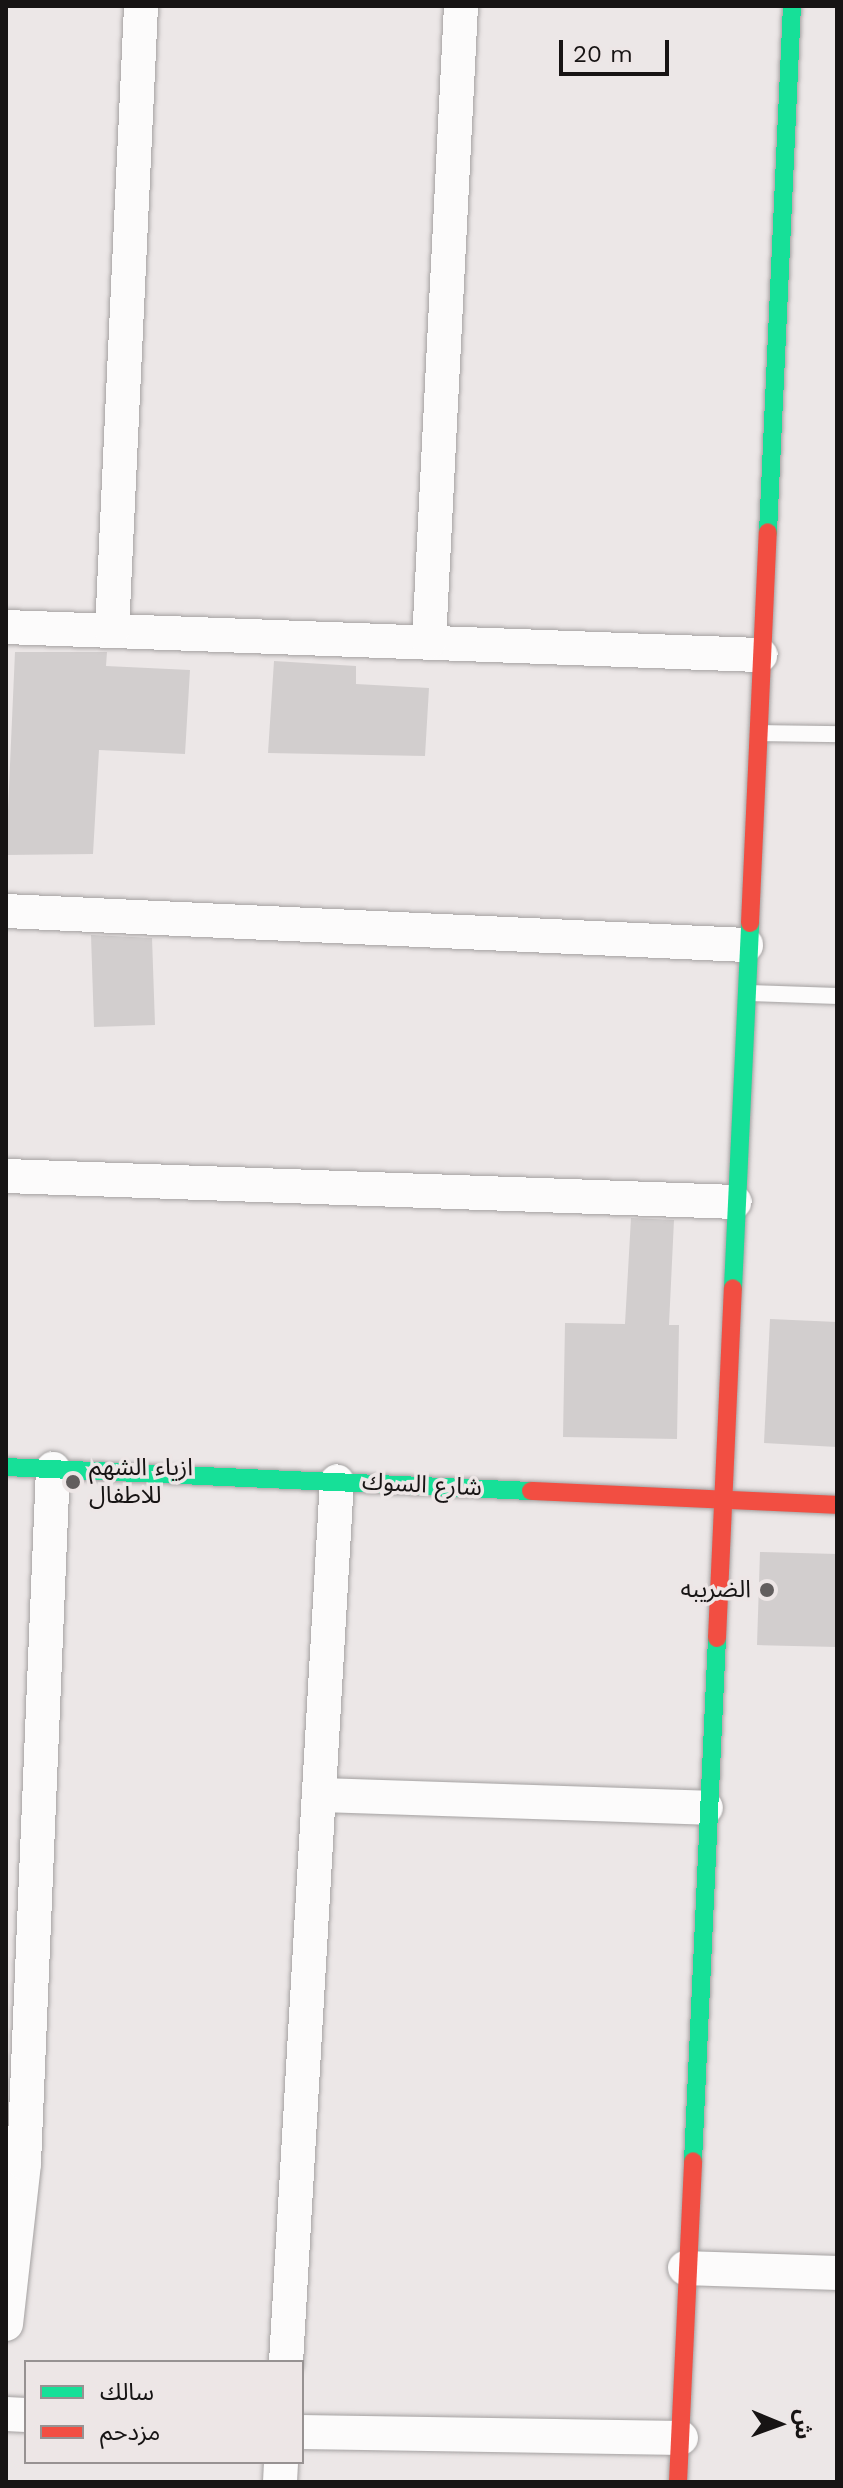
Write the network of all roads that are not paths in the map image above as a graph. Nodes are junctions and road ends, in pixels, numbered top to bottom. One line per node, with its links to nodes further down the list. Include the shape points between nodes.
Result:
1 (141, 6): 5 (street)
2 (461, 6): 6 (street)
3 (792, 6): 7 (street)
4 (6, 627): 5 (street)
5 (112, 631): 6 (street)
6 (429, 642): 7 (street)
7 (760, 655): 8 (street)
8 (756, 733): 9 (lane); 11 (street)
9 (837, 734)
10 (6, 911): 11 (street)
11 (746, 945): 12 (street)
12 (744, 993): 13 (lane); 15 (street)
13 (837, 996)
14 (6, 1176): 15 (street)
15 (735, 1202): 19 (street)
16 (6, 1467): 17 (street, شارع السوك)
17 (53, 1469): 18 (street, شارع السوك); 23 (street)
18 (337, 1481): 19 (street, شارع السوك); 21 (street)
19 (722, 1498): 20 (street, شارع السوك); 22 (street)
20 (837, 1505)
21 (323, 1795): 22 (street); 27 (street)
22 (706, 1808): 24 (street)
23 (15, 2163): 26 (street)
24 (685, 2268): 25 (street); 29 (street)
25 (837, 2273)
26 (6, 2324)
27 (286, 2360)
28 (304, 2432): 29 (street)
29 (681, 2438): 30 (street)
30 (678, 2482)

